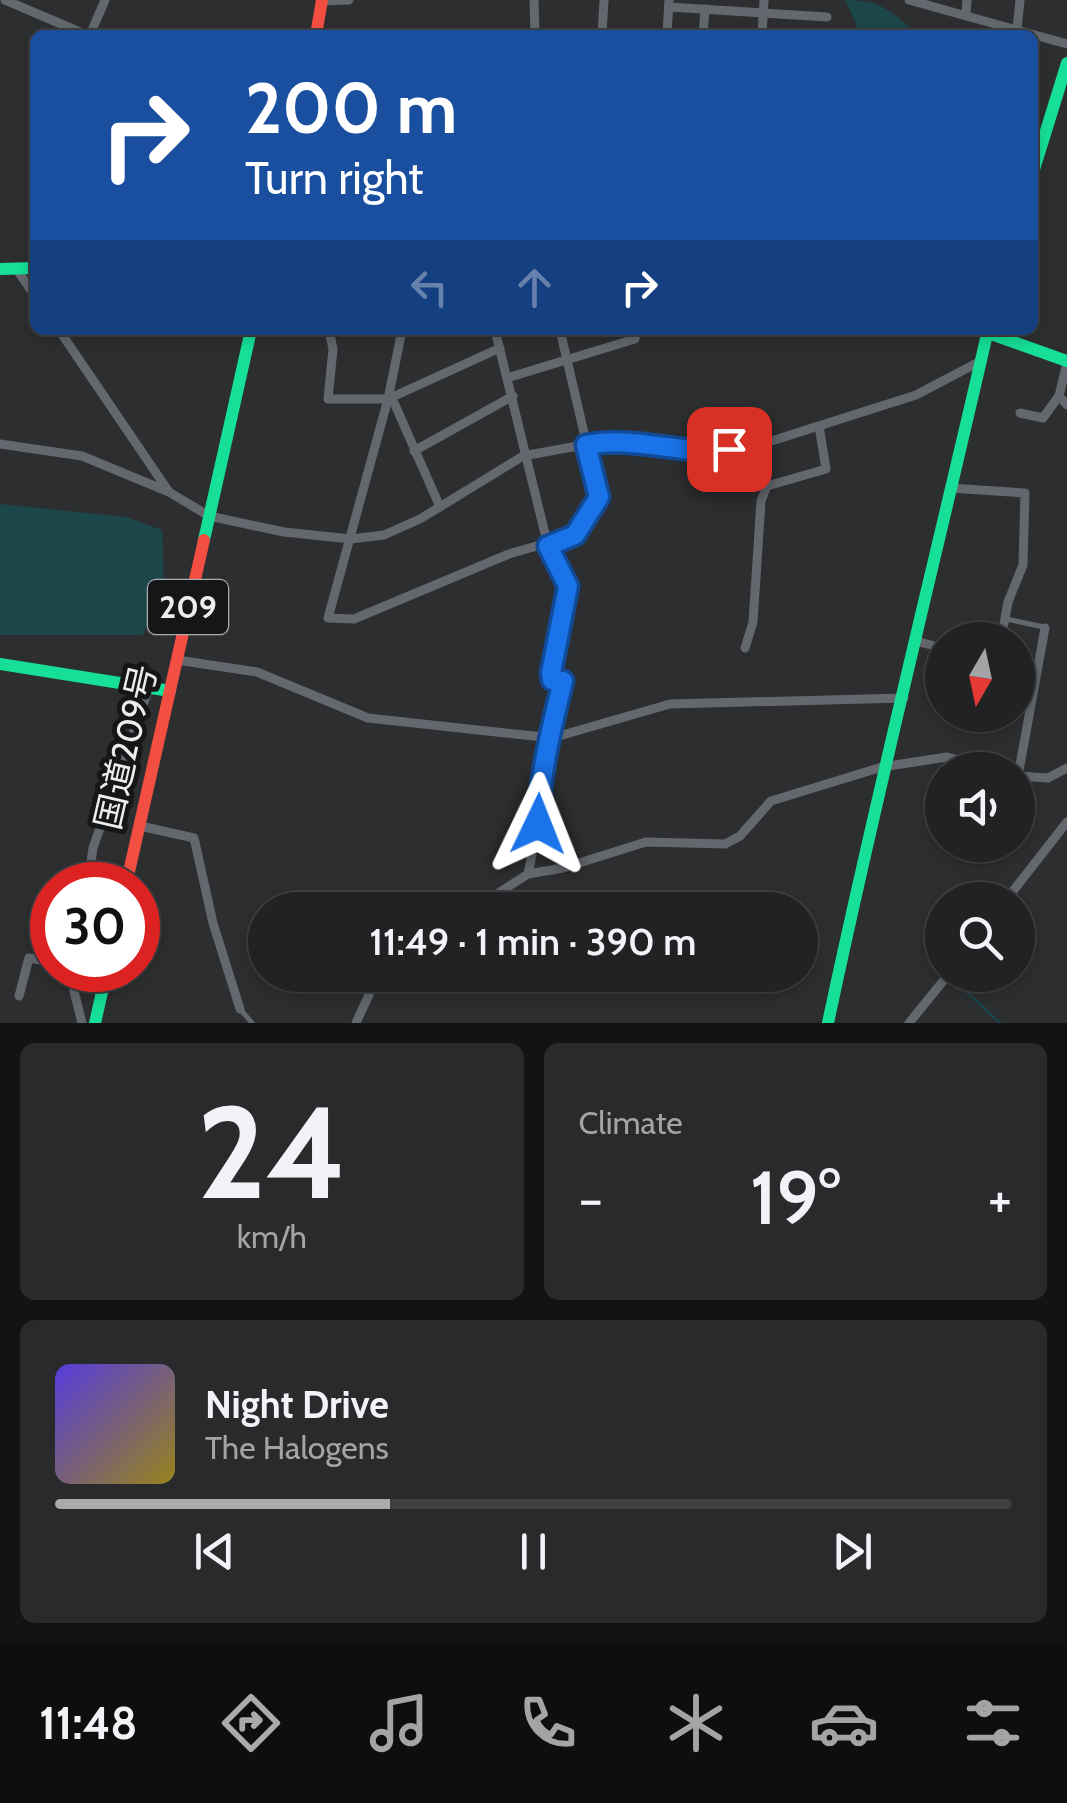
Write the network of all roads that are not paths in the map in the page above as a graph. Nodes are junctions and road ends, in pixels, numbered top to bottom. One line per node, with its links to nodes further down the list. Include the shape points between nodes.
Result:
1 (6, 0): 16 (street)
2 (105, 0): 17 (street)
3 (322, 0): 4 (street); 18 (main road)
4 (349, 0)
5 (534, 0): 19 (street)
6 (604, 0): 20 (street)
7 (764, 0): 13 (street)
8 (910, 0): 14 (street)
9 (967, 0): 14 (street)
10 (1020, 0): 25 (street)
11 (669, 4): 12 (street); 21 (street)
12 (705, 4): 13 (street); 22 (street)
13 (763, 12): 15 (street); 23 (street)
14 (966, 16): 24 (street)
15 (827, 17)
16 (77, 30)
17 (91, 30)
18 (317, 30)
19 (535, 30)
20 (602, 30)
21 (668, 30)
22 (703, 30)
23 (762, 30)
24 (1008, 30)
25 (1014, 30)
26 (1038, 37): 27 (street)
27 (1067, 44)
28 (1067, 63): 29 (main road)
29 (1038, 157)
30 (0, 269): 32 (main road)
31 (30, 269): 32 (main road)
32 (16, 270): 33 (street)
33 (30, 289)
34 (62, 335): 61 (street)
35 (251, 335): 63 (main road, 国道209号 / 209)
36 (330, 335): 50 (street, via 328,399)
37 (401, 335): 50 (street)
38 (496, 335): 43 (street)
39 (561, 335): 44 (street)
40 (635, 335): 44 (street)
41 (984, 335): 46 (main road)
42 (996, 335): 45 (main road)
43 (500, 348): 47 (street); 50 (street)
44 (566, 360): 47 (street); 56 (street)
45 (1067, 362): 49 (street)
46 (977, 363): 53 (street, via 916,394); 60 (main road)
47 (507, 378): 48 (street)
48 (512, 396): 57 (street); 58 (street)
49 (1059, 396): 51 (street); 52 (street, via 1044,418)
50 (390, 398): 57 (street); 64 (street)
51 (1067, 405)
52 (1020, 413)
53 (818, 426): 54 (street); 59 (street, via 826,469)
54 (761, 443): 56 (street, via 703,453 626,440); 59 (street)
55 (0, 444): 61 (street, via 82,456)
56 (586, 445): 58 (street); 65 (street, via 599,497 575,535)
57 (414, 451): 62 (street)
58 (524, 456): 62 (street); 65 (street)
59 (767, 486): 71 (street, via 760,501 753,622)
60 (950, 488): 66 (street, via 1025,493 1022,564); 69 (main road)
61 (169, 492): 63 (street)
62 (440, 508): 64 (street, via 384,536)
63 (209, 516): 64 (street); 72 (main road, 国道209号 / 209)
64 (351, 538): 65 (street, via 328,618 354,618 509,554)
65 (548, 546): 77 (street, via 568,586 551,673 552,680 563,681)
66 (1003, 618): 67 (street); 68 (lane)
67 (1003, 622)
68 (1045, 628): 78 (street)
69 (916, 641): 70 (street); 76 (main road)
70 (925, 643)
71 (744, 648)
72 (177, 660): 75 (main road, 国道209号 / 209); 77 (street, via 257,672 368,718)
73 (0, 664): 74 (main road)
74 (150, 685): 75 (main road); 85 (street)
75 (170, 691): 84 (main road, 国道209号 / 209)
76 (904, 698): 77 (street, via 670,704); 80 (main road)
77 (552, 738): 87 (street, via 540,768)
78 (1022, 752)
79 (925, 765): 80 (street)
80 (882, 767): 87 (street, via 771,801 725,844 646,842); 101 (main road)
81 (1067, 768): 82 (street)
82 (1035, 777)
83 (1067, 822): 88 (street)
84 (140, 826): 86 (main road, 国道209号 / 209); 96 (street, via 194,838)
85 (91, 862)
86 (131, 862)
87 (528, 874): 89 (street)
88 (1020, 882)
89 (500, 892)
90 (30, 958): 95 (street)
91 (74, 992): 97 (street)
92 (102, 992): 98 (main road)
93 (370, 992): 100 (street)
94 (935, 992): 102 (street)
95 (18, 996)
96 (240, 1008): 99 (lane)
97 (82, 1023)
98 (96, 1023)
99 (252, 1023)
100 (356, 1023)
101 (828, 1023)
102 (910, 1023)

